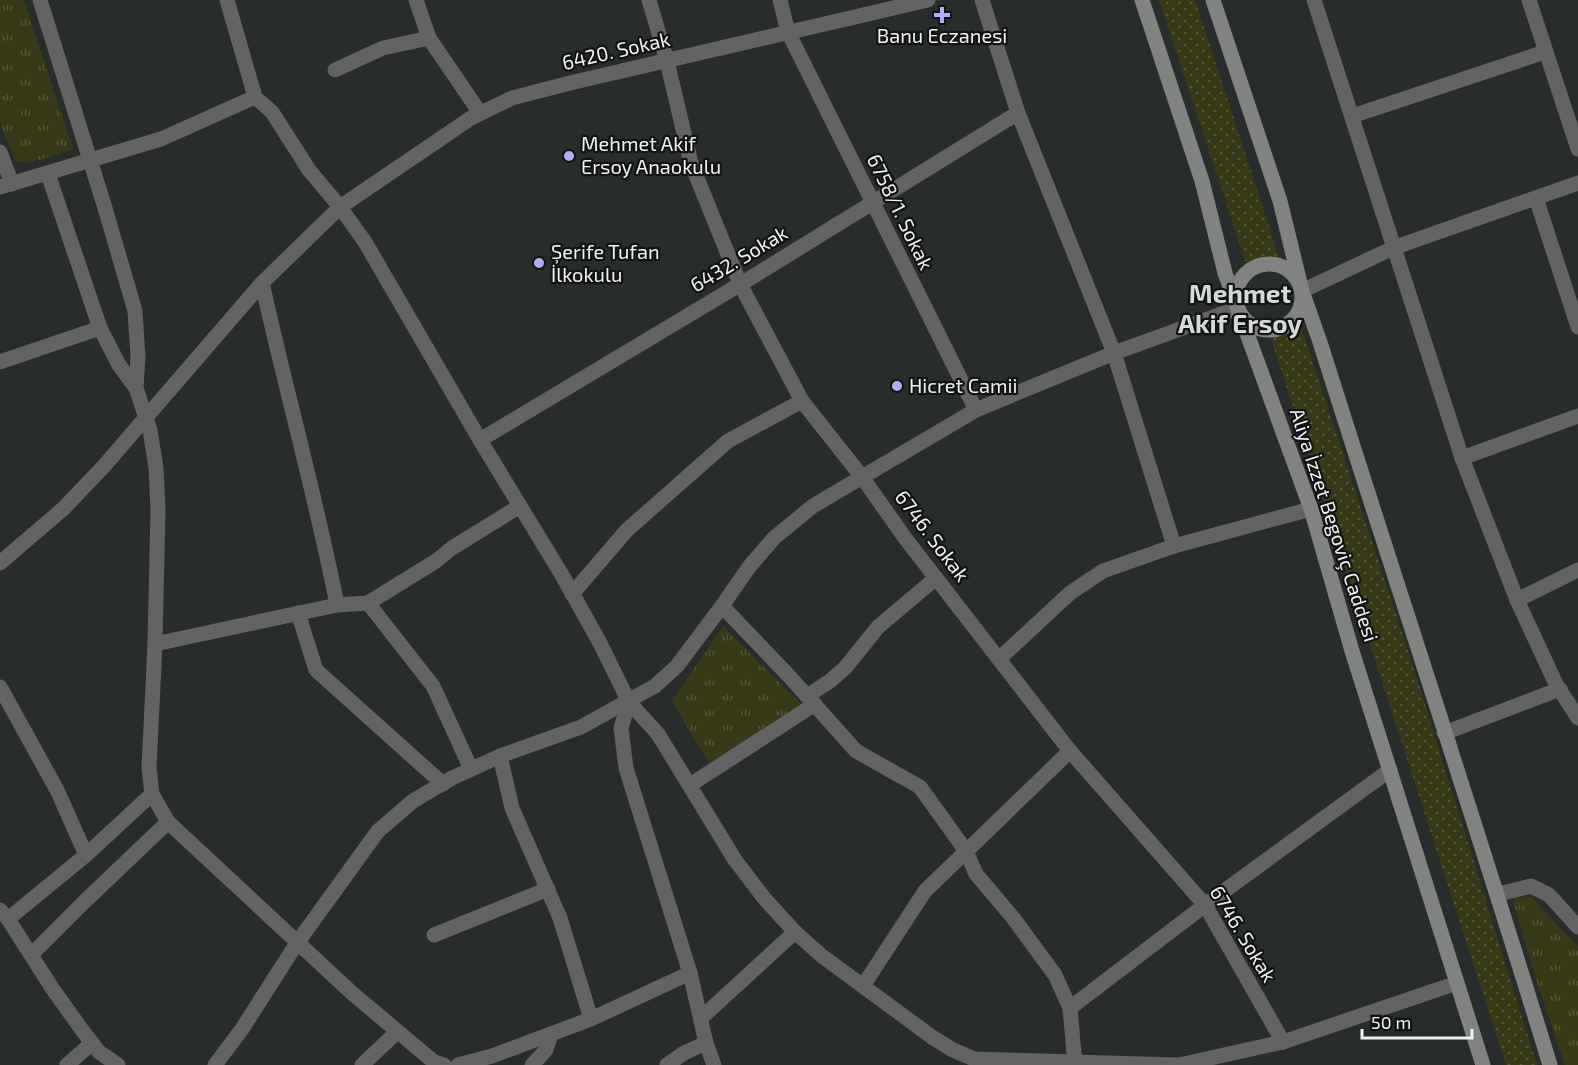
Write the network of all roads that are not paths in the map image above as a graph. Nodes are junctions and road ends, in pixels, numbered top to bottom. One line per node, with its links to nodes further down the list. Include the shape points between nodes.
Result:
1 (40, 0): 23 (street)
2 (227, 0): 17 (street)
3 (416, 0): 13 (street)
4 (649, 0): 15 (street, 6746. Sokak)
5 (780, 0): 12 (street, 6758/1. Sokak)
6 (928, 0): 12 (street, 6420. Sokak)
7 (982, 0): 18 (street)
8 (1142, 0): 34 (main road, Aliya İzzet Begoviç Caddesi, via 1202,181)
9 (1213, 0): 33 (main road, Aliya İzzet Begoviç Caddesi, via 1280,201)
10 (1314, 0): 20 (street)
11 (1529, 0): 14 (street)
12 (788, 32): 15 (street, 6420. Sokak); 28 (street, 6758/1. Sokak)
13 (429, 38): 16 (street, via 382,48); 19 (street)
14 (1545, 52): 20 (street); 21 (street)
15 (667, 61): 19 (street, 6420. Sokak, via 512,98); 32 (street, 6746. Sokak, via 691,163)
16 (335, 70)
17 (255, 97): 23 (street, via 161,139); 29 (street, via 272,112 309,170)
18 (1018, 113): 28 (street, 6432. Sokak); 37 (street)
19 (480, 114): 29 (street, 6420. Sokak)
20 (1352, 116): 30 (street)
21 (1578, 149)
22 (0, 152): 26 (street)
23 (90, 162): 24 (street); 39 (street, via 135,311)
24 (48, 174): 26 (street); 36 (street)
25 (1578, 183): 27 (street)
26 (6, 186)
27 (1536, 198): 30 (street); 35 (street)
28 (872, 203): 32 (street, 6432. Sokak); 41 (street, 6758/1. Sokak)
29 (340, 207): 31 (street, 6420. Sokak); 44 (street)
30 (1393, 248): 33 (street); 45 (street)
31 (262, 283): 43 (street, 6420. Sokak); 58 (street)
32 (740, 284): 40 (street, 6746. Sokak); 44 (street, 6432. Sokak)
33 (1302, 291): 34 (main road, via 1299,313 1283,328 1272,331 1251,325); 34 (main road, via 1291,272 1271,264 1260,265 1243,277 1236,298); 68 (main road, Aliya İzzet Begoviç Caddesi)
34 (1238, 308): 37 (street); 48 (main road, Aliya İzzet Begoviç Caddesi)
35 (1578, 327)
36 (100, 328): 38 (street); 39 (street)
37 (1114, 353): 41 (street); 51 (street)
38 (0, 362)
39 (136, 388): 43 (street)
40 (802, 401): 46 (street, 6746. Sokak); 55 (street, via 728,441 627,530)
41 (976, 410): 46 (street)
42 (1578, 416): 45 (street)
43 (146, 417): 49 (street, 6420. Sokak, via 63,508); 61 (street, via 156,468 158,509)
44 (480, 440): 47 (street)
45 (1462, 458): 56 (street)
46 (862, 477): 54 (street, 6746. Sokak); 59 (street, via 813,506 774,538)
47 (520, 506): 55 (street); 57 (street)
48 (1311, 509): 51 (street); 72 (main road, Aliya İzzet Begoviç Caddesi)
49 (22, 542): 50 (street); 52 (street, 6420. Sokak)
50 (0, 546)
51 (1174, 546): 62 (street, via 1095,576 1070,593)
52 (0, 563)
53 (1578, 570): 56 (street)
54 (936, 578): 62 (street, 6746. Sokak); 65 (street, via 878,627)
55 (573, 594): 66 (street)
56 (1516, 600): 64 (street)
57 (368, 603): 58 (street); 71 (street, via 433,686)
58 (337, 604): 60 (street)
59 (722, 606): 65 (street); 66 (street, via 677,666)
60 (298, 613): 61 (street); 73 (street, via 316,670)
61 (155, 644): 75 (street, via 149,768)
62 (1000, 658): 69 (street, 6746. Sokak)
63 (0, 687): 78 (street, via 57,790)
64 (1560, 689): 67 (street); 68 (street)
65 (811, 700): 74 (street); 77 (street, via 856,751 920,787)
66 (629, 702): 70 (street, via 581,727); 74 (street, via 658,734); 88 (street, via 621,728 626,768)
67 (1578, 718)
68 (1444, 733): 80 (main road, Aliya İzzet Begoviç Caddesi)
69 (1070, 751): 77 (street); 81 (street, 6746. Sokak)
70 (500, 756): 71 (street); 79 (street, via 512,808)
71 (471, 769): 73 (street)
72 (1390, 770): 81 (street); 89 (main road, Aliya İzzet Begoviç Caddesi)
73 (443, 784): 86 (street, via 412,801 378,831)
74 (690, 785): 84 (street, via 735,860)
75 (152, 794): 76 (street); 78 (street)
76 (168, 822): 86 (street); 87 (street)
77 (966, 851): 90 (street, via 925,891); 91 (street, via 976,874 1055,975)
78 (86, 855): 82 (street)
79 (548, 889): 85 (street); 93 (street)
80 (1498, 894): 83 (street, via 1531,886 1549,895); 112 (main road, Aliya İzzet Begoviç Caddesi)
81 (1205, 906): 91 (street); 96 (street, 6746. Sokak)
82 (4, 914): 87 (street)
83 (1578, 927)
84 (795, 932): 90 (street); 92 (street)
85 (434, 935)
86 (297, 943): 94 (street); 104 (street)
87 (32, 954): 97 (street)
88 (690, 973): 92 (street); 93 (street)
89 (1457, 983): 96 (street); 111 (main road, Aliya İzzet Begoviç Caddesi)
90 (863, 986): 99 (street)
91 (1070, 1008): 101 (street)
92 (701, 1018): 98 (street)
93 (591, 1019): 95 (street)
94 (397, 1032): 100 (street); 105 (street, via 434,1062)
95 (551, 1034): 106 (street); 107 (street, via 546,1050)
96 (1283, 1042): 110 (street)
97 (92, 1043): 102 (street); 103 (street)
98 (706, 1043): 108 (street); 109 (street)
99 (962, 1060): 101 (street)
100 (365, 1064)
101 (1075, 1064): 110 (street)
102 (67, 1065)
103 (118, 1065)
104 (215, 1065)
105 (444, 1065)
106 (458, 1065)
107 (532, 1065)
108 (667, 1065)
109 (714, 1065)
110 (1178, 1065)
111 (1483, 1065)
112 (1550, 1065)

